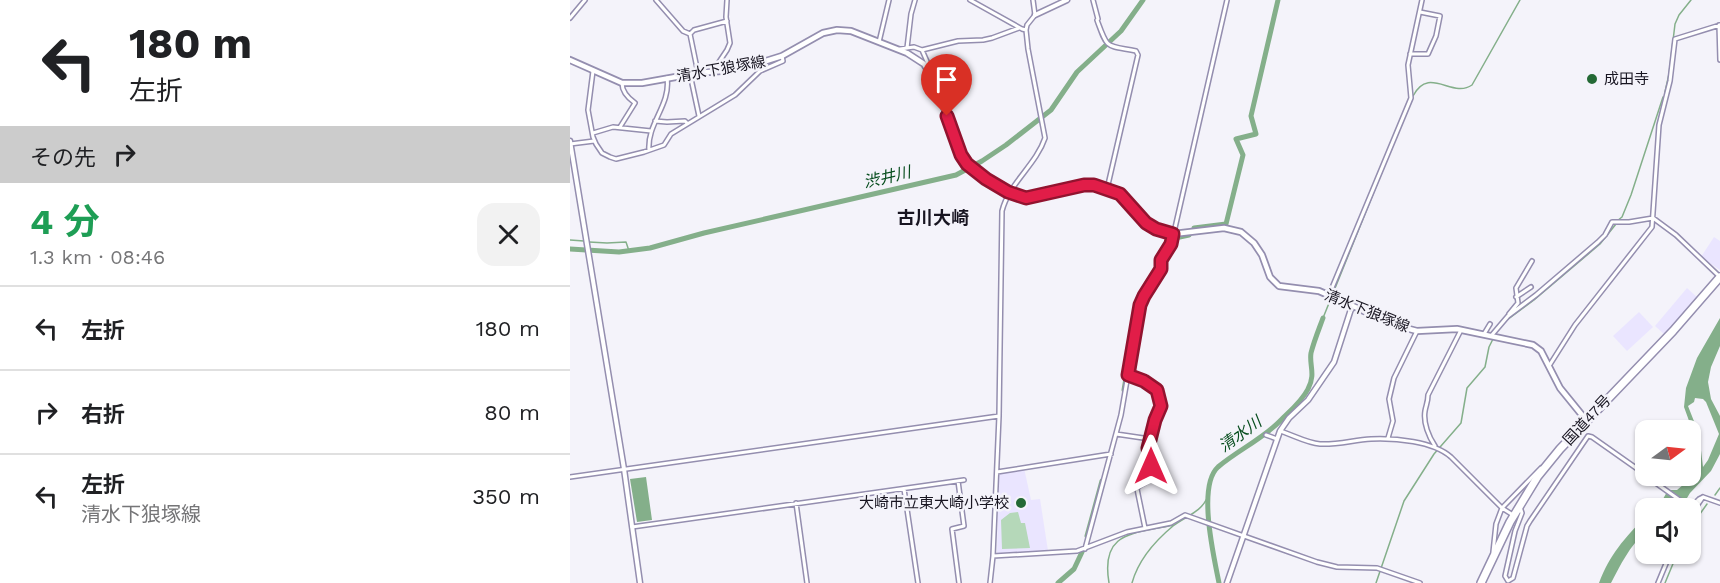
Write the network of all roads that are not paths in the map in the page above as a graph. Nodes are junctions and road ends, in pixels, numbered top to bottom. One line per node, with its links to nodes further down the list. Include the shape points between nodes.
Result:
1 (585, 0): 17 (street)
2 (656, 0): 22 (street)
3 (727, 0): 18 (street)
4 (889, 0): 23 (street)
5 (915, 0): 24 (street)
6 (965, 0): 13 (street)
7 (984, 0): 14 (street)
8 (1033, 0): 16 (street)
9 (1067, 0): 16 (street)
10 (1093, 0): 47 (street, via 1106,43 1136,51 1138,55)
11 (1227, 0): 50 (street)
12 (1422, 0): 15 (street)
13 (971, 1): 14 (street)
14 (982, 8): 20 (street)
15 (1420, 12): 27 (street); 27 (street, via 1440,16 1436,36 1428,54)
16 (1035, 15): 21 (street)
17 (570, 18)
18 (727, 21): 22 (street); 33 (street, via 730,43)
19 (1720, 25): 30 (street); 49 (street, via 1675,39 1659,124)
20 (1019, 28): 21 (street); 26 (street, via 997,37)
21 (1026, 30): 48 (street, via 1046,138)
22 (690, 34): 34 (street)
23 (879, 42): 25 (main road, 清水下狼塚線); 28 (main road, 清水下狼塚線, via 851,32 831,31 815,35)
24 (907, 48): 25 (street); 26 (street)
25 (898, 49): 31 (main road, 清水下狼塚線, via 919,60)
26 (922, 50): 31 (street)
27 (1410, 54): 54 (street, via 1411,98)
28 (782, 56): 33 (main road, 清水下狼塚線); 38 (street, via 780,64 760,71 735,95)
29 (570, 60): 32 (main road, 清水下狼塚線)
30 (1720, 60)
31 (928, 70): 48 (main road, via 961,155 971,167)
32 (593, 71): 37 (main road, 清水下狼塚線); 43 (street, via 588,111)
33 (713, 71): 34 (main road, 清水下狼塚線)
34 (698, 73): 35 (main road, 清水下狼塚線)
35 (690, 74): 36 (main road, 清水下狼塚線); 38 (street)
36 (667, 78): 37 (main road, 清水下狼塚線); 39 (street, via 667,97)
37 (622, 83): 41 (street, via 627,97 635,103)
38 (699, 116): 40 (street)
39 (655, 121): 40 (street); 42 (street)
40 (687, 123): 46 (street, via 671,134 664,145)
41 (620, 127): 42 (street); 43 (street)
42 (651, 131): 46 (street)
43 (593, 132): 44 (street)
44 (594, 141): 45 (street); 46 (street, via 602,153 616,159)
45 (570, 143): 78 (street)
46 (649, 150)
47 (1107, 189): 48 (main road, via 1084,185 1026,198); 50 (main road, via 1120,194 1150,226)
48 (1010, 193): 66 (street, via 1002,216)
49 (1653, 218): 52 (street); 58 (street, via 1612,222 1598,242); 64 (street, via 1650,230 1575,325)
50 (1173, 234): 54 (main road, 清水下狼塚線, via 1224,228 1241,232 1258,248 1276,284); 65 (street, via 1161,269 1140,305)
51 (1532, 261): 55 (street, via 1516,288)
52 (1720, 277): 67 (highway, 国道47号)
53 (1531, 287): 55 (street)
54 (1330, 296): 56 (main road, 清水下狼塚線)
55 (1516, 297): 58 (street, via 1518,303)
56 (1352, 306): 61 (main road, 清水下狼塚線); 68 (street, via 1334,362)
57 (1507, 308): 58 (street)
58 (1508, 316): 63 (street)
59 (1490, 324): 62 (street)
60 (1461, 330): 61 (main road, 清水下狼塚線); 62 (main road, 清水下狼塚線); 74 (street, via 1428,395 1426,427)
61 (1417, 331): 73 (street, via 1396,372 1389,403 1393,421)
62 (1483, 335): 63 (main road, 清水下狼塚線)
63 (1492, 337): 64 (main road, 清水下狼塚線, via 1538,348)
64 (1549, 366): 67 (main road, 清水下狼塚線, via 1560,388)
65 (1128, 375): 69 (street); 71 (street, via 1157,390 1161,406)
66 (999, 416): 78 (street); 79 (street)
67 (1586, 420): 76 (highway, 国道47号)
68 (1280, 430): 72 (street); 73 (street, via 1318,444)
69 (1116, 434): 71 (street); 75 (street)
70 (1266, 435): 72 (street)
71 (1150, 439): 93 (street, via 1151,478 1137,489)
72 (1277, 439): 94 (street)
73 (1388, 439): 74 (street)
74 (1438, 448): 90 (street)
75 (1111, 454): 79 (street); 95 (street)
76 (1548, 464): 89 (highway, 国道47号); 90 (street)
77 (1635, 467): 89 (street, via 1588,436 1530,521 1513,578 1508,581 1505,576 1522,513)
78 (624, 469): 80 (street); 92 (street)
79 (997, 472): 96 (street)
80 (570, 477)
81 (964, 480): 82 (street)
82 (958, 481): 84 (street); 102 (street, via 963,526 952,529)
83 (1661, 486): 85 (street, via 1688,506)
84 (904, 489): 87 (street); 101 (street)
85 (1703, 497): 86 (street); 88 (street)
86 (1701, 500)
87 (796, 503): 92 (street); 100 (street)
88 (1720, 503)
89 (1519, 506): 91 (highway, 国道47号)
90 (1502, 508): 91 (street); 97 (street)
91 (1514, 515): 97 (highway, 国道47号)
92 (632, 527): 99 (street)
93 (1145, 528): 94 (street, via 1171,523 1185,515); 95 (street)
94 (1243, 536): 104 (street); 105 (street, via 1337,567 1381,569)
95 (1085, 549): 96 (street)
96 (993, 556): 103 (street)
97 (1492, 557): 106 (highway, 国道47号)
98 (1666, 564): 107 (street)
99 (640, 583)
100 (807, 583)
101 (918, 583)
102 (959, 583)
103 (990, 583)
104 (1227, 583)
105 (1420, 583)
106 (1480, 583)
107 (1658, 583)

